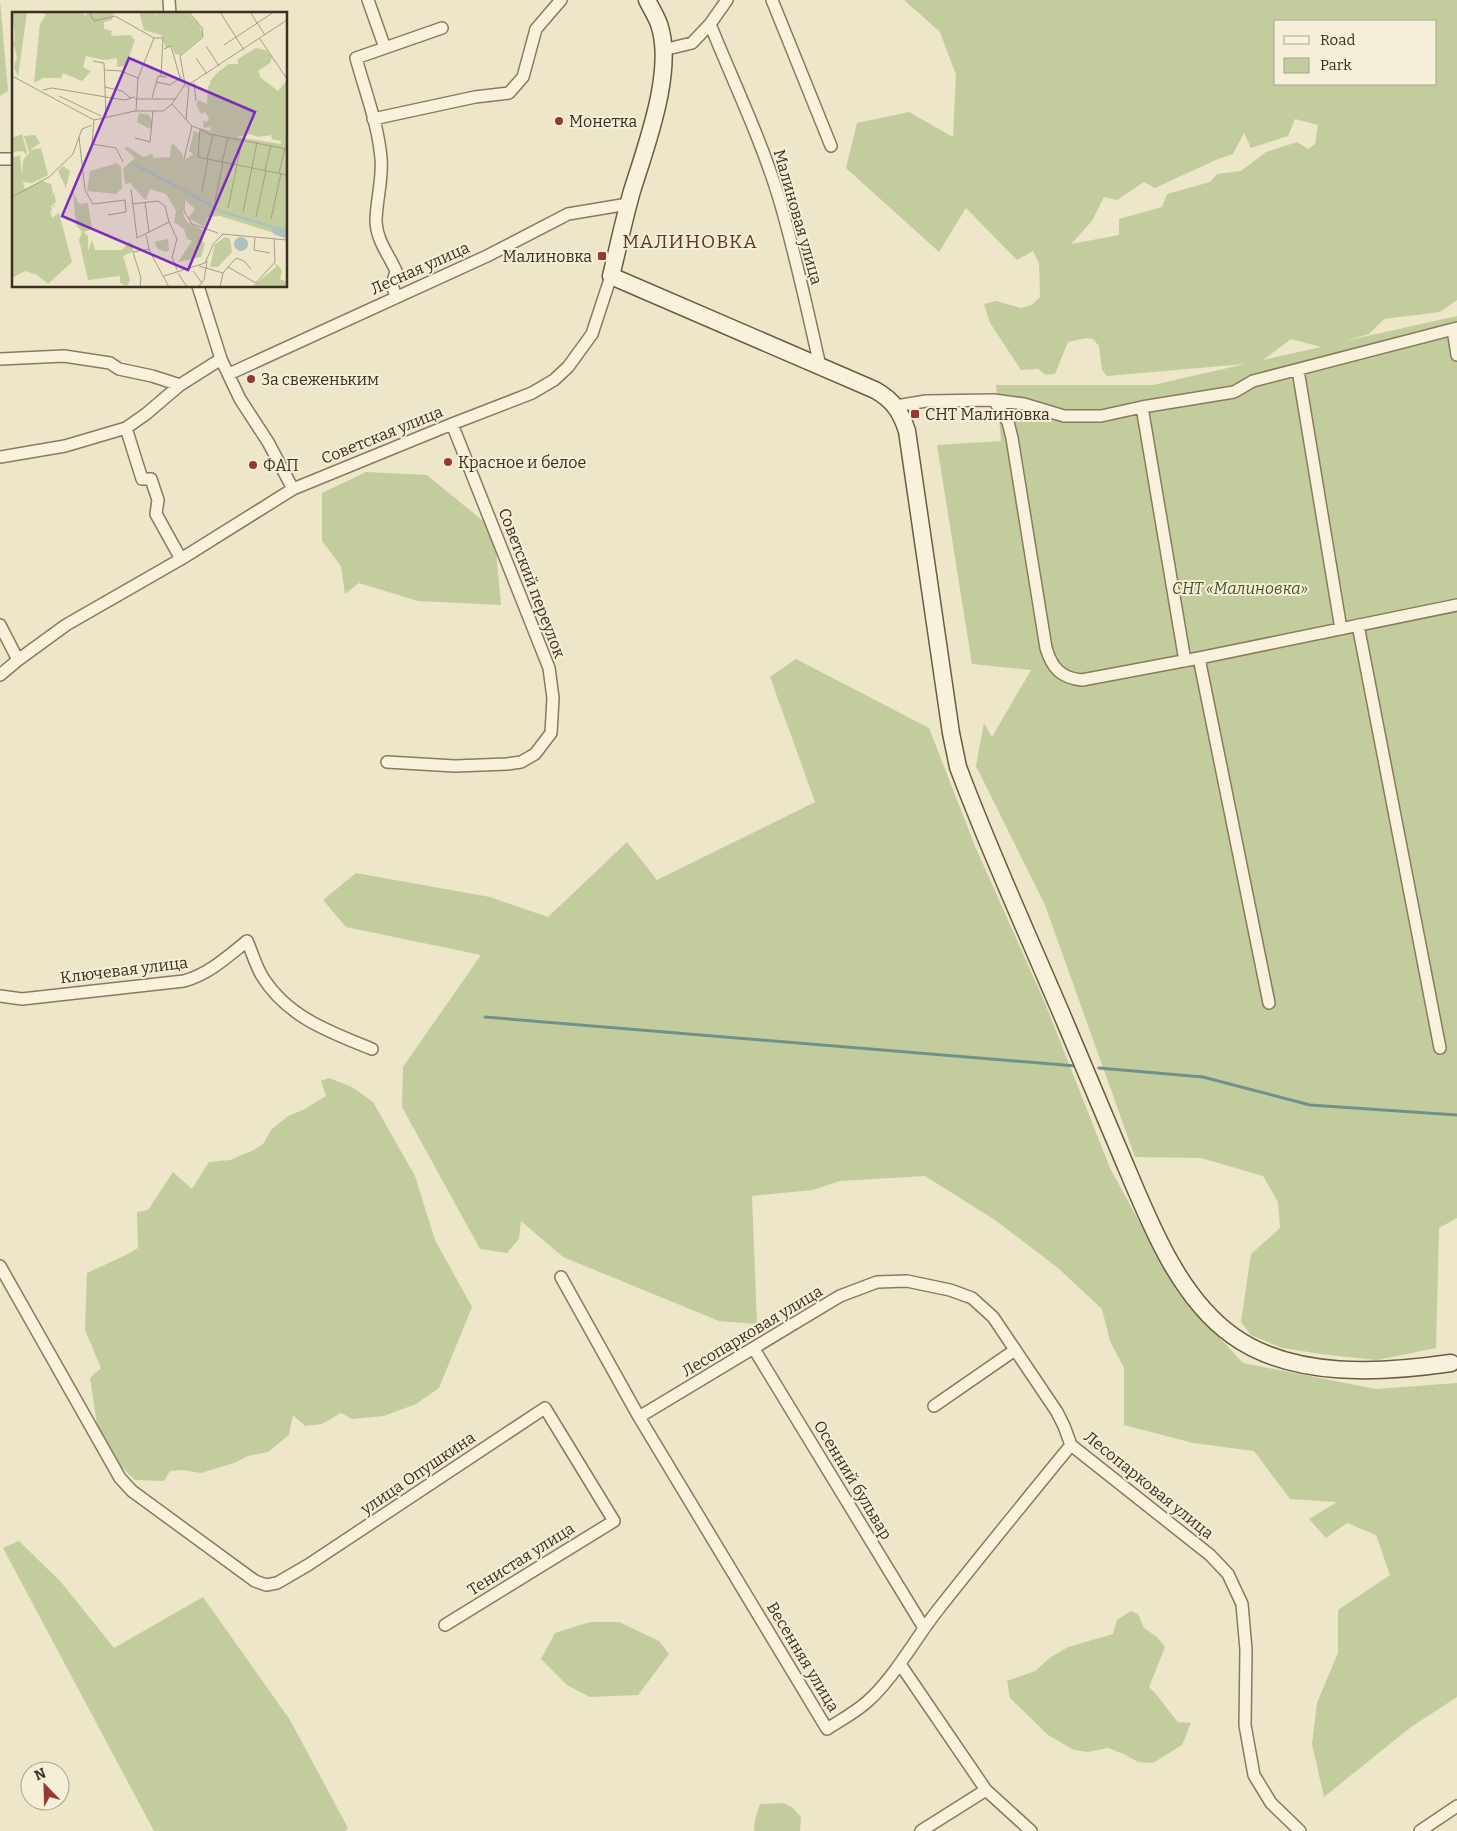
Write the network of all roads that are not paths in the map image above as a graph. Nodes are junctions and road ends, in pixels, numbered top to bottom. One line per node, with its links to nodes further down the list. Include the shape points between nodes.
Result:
1 (368, 0): 8 (street)
2 (561, 0): 10 (street, via 536,29 523,77 509,93 475,97)
3 (647, 0): 9 (street, via 659,24)
4 (727, 0): 6 (street)
5 (772, 0): 11 (street)
6 (710, 24): 9 (street, via 692,42); 20 (street, Малиновая улица, via 759,140 778,195)
7 (442, 28): 8 (street)
8 (385, 48): 10 (street, via 356,58)
9 (663, 50): 12 (street, via 659,101)
10 (374, 119): 15 (street, via 382,176 376,223 380,243 396,272 392,285)
11 (831, 146)
12 (628, 204): 13 (street); 15 (street, Лесная улица, via 568,214 487,256)
13 (611, 276): 20 (street); 27 (street, Советская улица, via 592,334 568,367 532,393)
14 (199, 288): 19 (street)
15 (396, 297): 22 (street, Лесная улица)
16 (1455, 329): 17 (street); 21 (street)
17 (1457, 355)
18 (0, 359): 23 (street, via 64,356 110,363 118,369)
19 (221, 359): 22 (street); 23 (street)
20 (820, 366): 25 (street, via 887,396)
21 (1298, 370): 26 (street, via 1253,380 1234,392); 35 (street)
22 (229, 374): 30 (street, via 240,399)
23 (180, 385): 28 (street)
24 (994, 400): 25 (street, via 926,401); 26 (street, via 1024,404 1064,416 1101,416); 38 (street, via 1008,422 1012,438 1040,620 1052,664 1070,679 1082,680)
25 (896, 406): 49 (street, via 907,431 958,767 1136,1190 1176,1271 1190,1294 1222,1328 1245,1344 1286,1360 1377,1371)
26 (1142, 407): 38 (street)
27 (452, 424): 30 (street, Советская улица); 40 (street, Советский переулок, via 549,668 551,733 535,754 521,762 455,766)
28 (126, 428): 29 (street, via 66,446); 31 (street, via 142,479 151,479 158,500 156,514)
29 (0, 457)
30 (293, 489): 31 (street, Советская улица)
31 (181, 559): 37 (street, Советская улица, via 66,625)
32 (1457, 605): 34 (street)
33 (0, 625): 37 (street)
34 (1358, 625): 35 (street); 43 (street)
35 (1341, 628): 36 (street)
36 (1199, 658): 38 (street); 42 (street)
37 (18, 660): 39 (street, Советская улица)
38 (1185, 661)
39 (0, 675)
40 (387, 762)
41 (0, 996): 44 (street, Ключевая улица, via 22,999 184,982 214,967 247,941 262,976 286,1006 332,1033)
42 (1270, 1003)
43 (1440, 1048)
44 (372, 1049)
45 (0, 1266): 51 (street, улица Опушкина, via 120,1478 132,1491 255,1581 266,1585 277,1583 308,1565)
46 (562, 1277): 52 (street, Весенняя улица)
47 (754, 1349): 48 (street, Лесопарковая улица, via 840,1296 877,1282 906,1281 972,1298 993,1316); 52 (street, Лесопарковая улица); 55 (street, Осенний бульвар)
48 (1015, 1350): 50 (street); 53 (street, Лесопарковая улица, via 1057,1412)
49 (1454, 1363)
50 (934, 1406)
51 (545, 1408): 54 (street, Тенистая улица, via 614,1521)
52 (639, 1417): 56 (street, Весенняя улица, via 827,1729 869,1701)
53 (1071, 1445): 55 (street, Весенняя улица); 61 (street, Лесопарковая улица, via 1210,1555 1228,1574 1242,1604 1246,1650 1245,1725 1254,1775 1271,1803)
54 (445, 1625)
55 (924, 1628): 56 (street, Весенняя улица)
56 (900, 1664): 57 (street)
57 (986, 1790): 59 (street); 60 (street)
58 (1457, 1806): 62 (street)
59 (921, 1831)
60 (1031, 1831)
61 (1300, 1831)
62 (1420, 1831)

